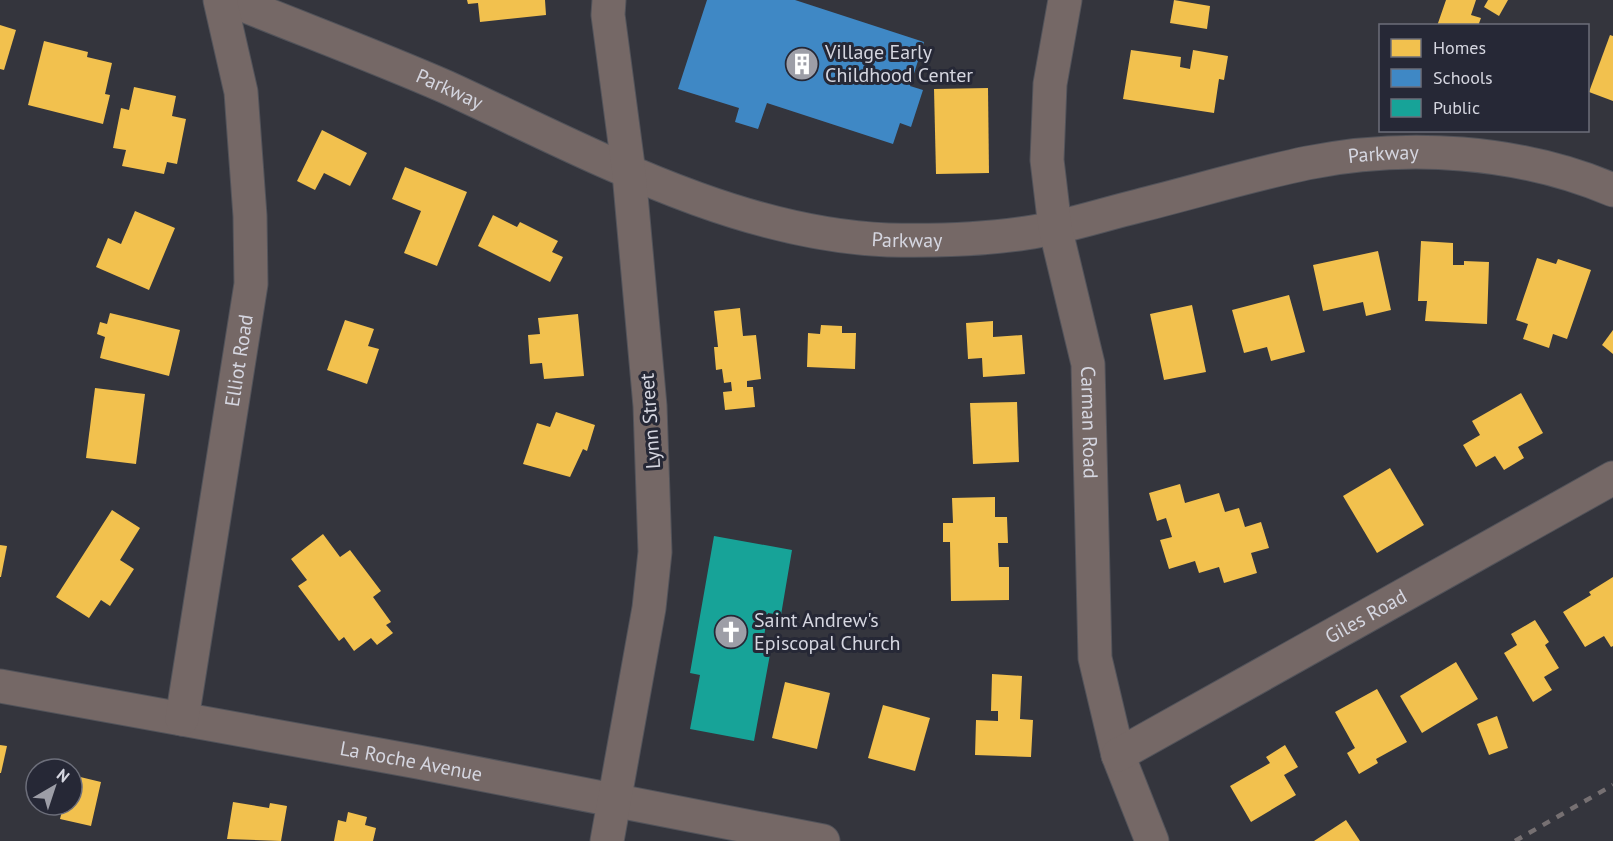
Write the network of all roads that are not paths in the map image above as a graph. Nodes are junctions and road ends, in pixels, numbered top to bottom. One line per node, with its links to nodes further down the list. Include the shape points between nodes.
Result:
1 (220, 0): 10 (street, Elliot Road, via 241,92 251,284)
2 (231, 0): 5 (street, Parkway, via 443,86)
3 (609, 0): 5 (street, Lynn Street)
4 (1065, 0): 7 (street, Carman Road, via 1050,84 1047,160)
5 (629, 173): 7 (street, Parkway, via 723,208 811,230 883,240 956,241); 12 (street, Lynn Street, via 650,406 655,552 649,608)
6 (1613, 190): 7 (street, Parkway, via 1540,165 1429,153 1367,154 1307,163)
7 (1055, 227): 11 (street, Carman Road, via 1088,363 1095,658)
8 (1613, 478): 11 (street, Giles Road)
9 (0, 686): 10 (street, La Roche Avenue)
10 (182, 719): 12 (street, La Roche Avenue)
11 (1118, 755): 15 (street, Carman Road)
12 (614, 801): 13 (street, Lynn Street); 14 (street, La Roche Avenue)
13 (607, 841)
14 (823, 841)
15 (1152, 841)

